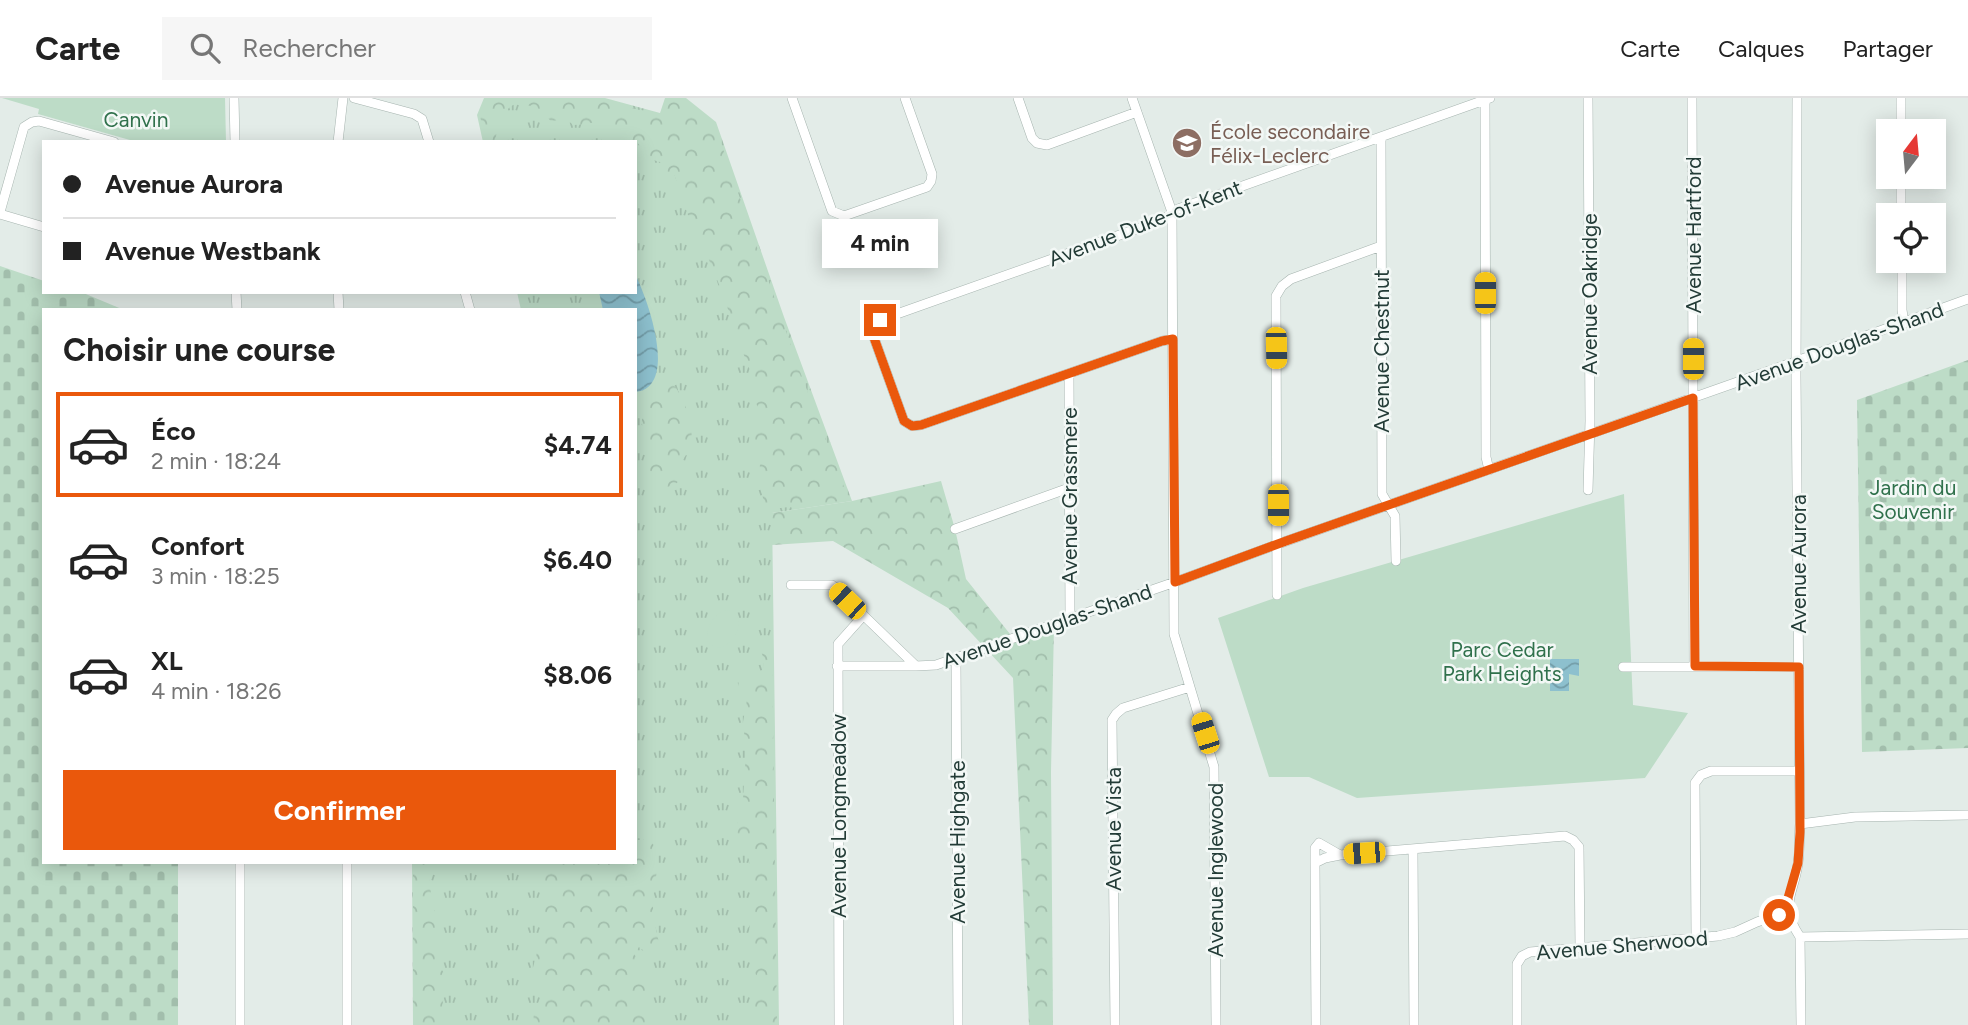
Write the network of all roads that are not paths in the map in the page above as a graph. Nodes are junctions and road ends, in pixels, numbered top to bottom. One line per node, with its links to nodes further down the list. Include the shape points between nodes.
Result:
1 (234, 98): 17 (street)
2 (343, 98): 18 (street)
3 (354, 98): 19 (street, via 414,114 422,119)
4 (792, 98): 5 (street, via 832,211 844,216 927,187 931,181)
5 (905, 98)
6 (1018, 98): 13 (street, via 1032,138 1046,145)
7 (1132, 98): 13 (street, Avenue Inglewood)
8 (1588, 98): 31 (street, Avenue Oakridge)
9 (1692, 98): 30 (street, Avenue Hartford)
10 (1797, 98): 28 (street, Avenue Aurora)
11 (1901, 98): 14 (street)
12 (1487, 99): 15 (street, Avenue Duke-of-Kent); 32 (street)
13 (1137, 113): 20 (street, Avenue Inglewood)
14 (1901, 119)
15 (1381, 137): 20 (street, Avenue Duke-of-Kent); 23 (street, Avenue Chestnut)
16 (107, 140): 21 (street, via 39,121 24,127)
17 (235, 140)
18 (338, 140)
19 (428, 140)
20 (1172, 212): 27 (street, Avenue Inglewood); 29 (street, Avenue Duke-of-Kent, via 1162,220 880,320 874,327 904,421 912,426)
21 (0, 213): 22 (street)
22 (42, 226)
23 (1381, 246): 35 (street, Avenue Chestnut, via 1382,494); 37 (street, via 1291,279 1276,296)
24 (1902, 273): 26 (street)
25 (1968, 299): 26 (street, Avenue Douglas-Shand)
26 (1904, 323): 28 (street, Avenue Douglas-Shand)
27 (1173, 339): 29 (street); 39 (street, Avenue Inglewood)
28 (1797, 361): 30 (street, Avenue Douglas-Shand); 49 (street, Avenue Aurora)
29 (1069, 374): 33 (street, Avenue Grassmere)
30 (1693, 398): 31 (street, Avenue Douglas-Shand); 47 (street, Avenue Hartford)
31 (1589, 435): 32 (street, Avenue Douglas-Shand); 34 (street, Avenue Oakridge)
32 (1489, 470): 35 (street, Avenue Douglas-Shand)
33 (1069, 488): 36 (street); 43 (street, Avenue Grassmere)
34 (1588, 490)
35 (1388, 506): 37 (street, Avenue Douglas-Shand); 38 (street, Avenue Chestnut, via 1395,516)
36 (955, 528)
37 (1278, 544): 39 (street, Avenue Douglas-Shand); 41 (street)
38 (1396, 561)
39 (1175, 582): 43 (street, Avenue Douglas-Shand); 50 (street, Avenue Inglewood, via 1174,634)
40 (790, 585): 42 (street, Avenue Douglas-Shand, via 832,586)
41 (1278, 595)
42 (863, 616): 45 (street, Avenue Longmeadow, via 838,643); 46 (street, Avenue Douglas-Shand)
43 (1070, 619): 44 (street, Avenue Douglas-Shand)
44 (956, 659): 46 (street, Avenue Douglas-Shand); 67 (street, Avenue Highgate)
45 (837, 666): 46 (street, Avenue Douglas-Shand); 66 (street, Avenue Longmeadow)
46 (916, 666)
47 (1695, 666): 48 (street); 49 (street)
48 (1623, 667)
49 (1799, 667): 51 (street, Avenue Aurora)
50 (1190, 687): 68 (street, Avenue Vista, via 1123,708 1112,720); 69 (street, Avenue Inglewood, via 1214,767)
51 (1799, 771): 53 (street, Avenue Aurora); 62 (street, via 1710,771 1695,783)
52 (1968, 815): 53 (street, via 1856,817)
53 (1800, 824): 59 (street, Avenue Aurora)
54 (1413, 849): 55 (street); 63 (street, via 1565,836 1573,840 1579,847); 71 (street)
55 (1340, 855): 56 (street); 56 (street, via 1319,843)
56 (1315, 863): 70 (street)
57 (240, 864): 64 (street)
58 (347, 864): 65 (street)
59 (1789, 911): 61 (street); 62 (street, Avenue Sherwood, via 1735,933)
60 (1968, 934): 61 (street)
61 (1800, 937): 73 (street)
62 (1696, 938): 63 (street, Avenue Sherwood)
63 (1580, 948): 72 (street, Avenue Sherwood, via 1522,956 1517,964)
64 (240, 1025)
65 (347, 1025)
66 (839, 1025)
67 (958, 1025)
68 (1115, 1025)
69 (1216, 1025)
70 (1316, 1025)
71 (1414, 1025)
72 (1517, 1025)
73 (1801, 1025)

